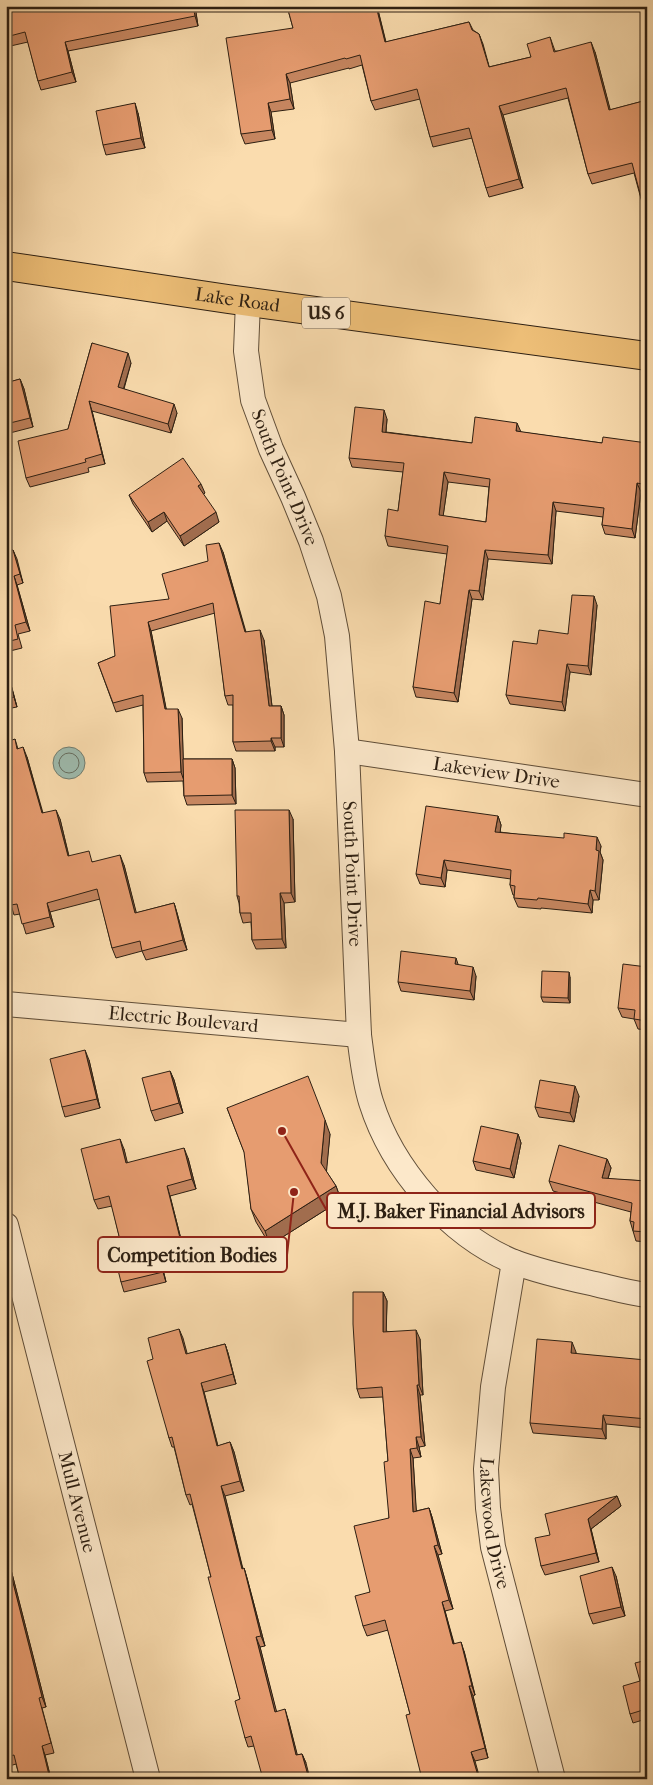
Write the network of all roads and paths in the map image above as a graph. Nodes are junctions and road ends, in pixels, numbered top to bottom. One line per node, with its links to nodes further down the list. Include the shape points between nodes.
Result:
1 (6, 266): 2 (main road, Lake Road / US 6)
2 (248, 302): 3 (main road, Lake Road / US 6); 4 (street, South Point Drive, via 246,351 253,400 294,497 329,596 337,636)
3 (647, 356)
4 (347, 751): 5 (street, Lakeview Drive); 7 (street, South Point Drive)
5 (647, 795)
6 (6, 1004): 7 (street, Electric Boulevard)
7 (358, 1035): 9 (street, South Point Drive, via 370,1102 378,1123 413,1182 444,1215 480,1243)
8 (6, 1225): 11 (street, Mull Avenue)
9 (514, 1262): 10 (street, South Point Drive, via 565,1278); 12 (street, Lakewood Drive, via 493,1395 486,1469 488,1508 493,1547)
10 (647, 1295)
11 (148, 1779)
12 (553, 1779)

